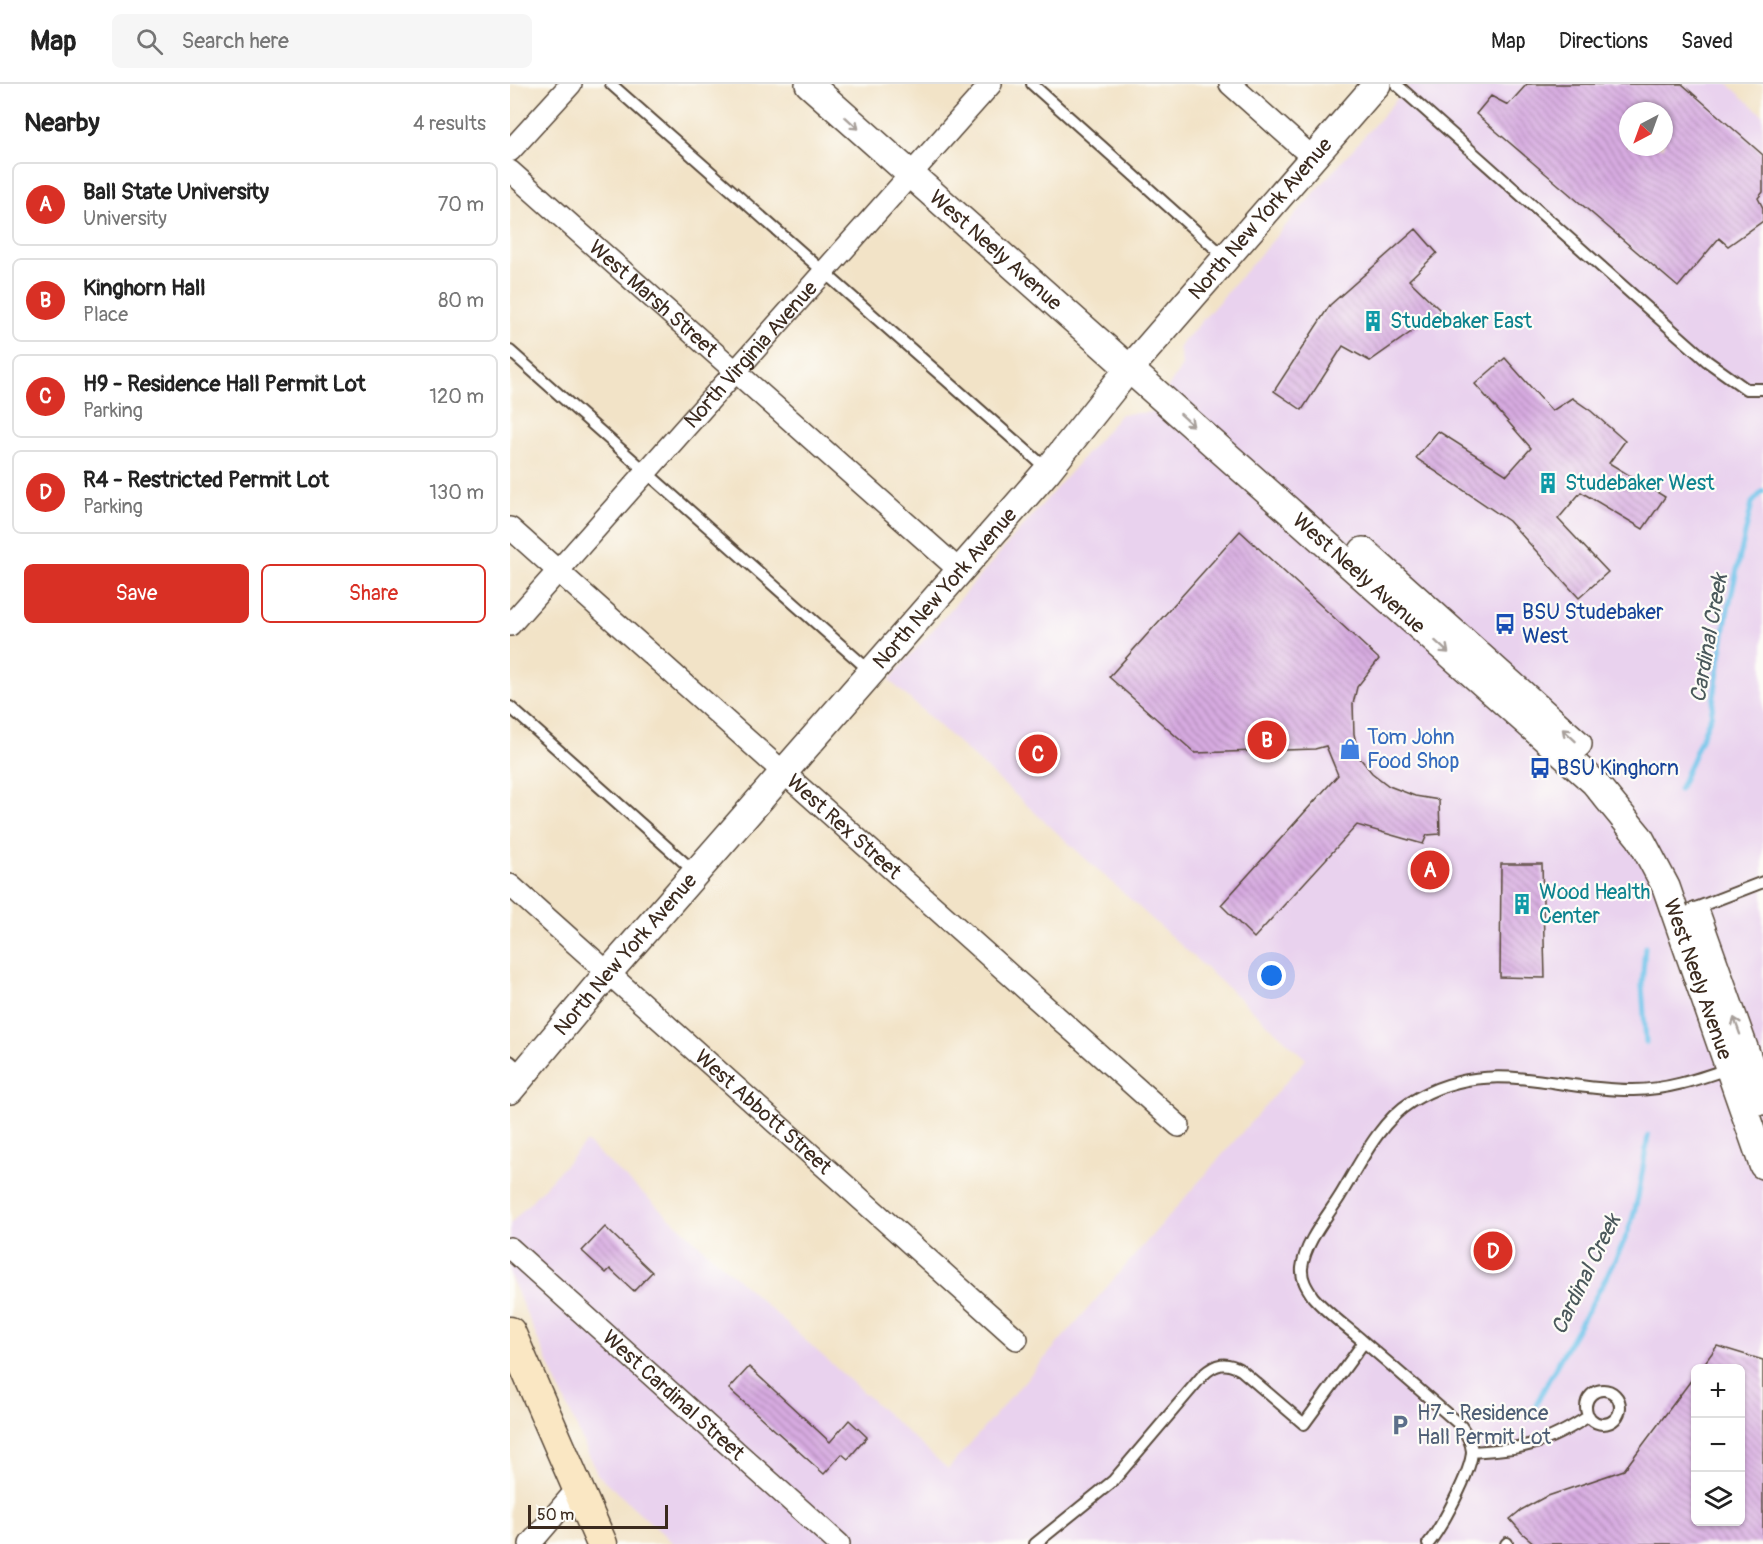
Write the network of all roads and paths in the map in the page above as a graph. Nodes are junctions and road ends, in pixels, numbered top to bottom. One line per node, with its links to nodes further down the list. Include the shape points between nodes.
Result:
1 (571, 84): 10 (street)
2 (611, 84): 15 (lane)
3 (809, 84): 12 (street, West Neely Avenue, one-way to 12)
4 (836, 84): 12 (street, West Neely Avenue)
5 (991, 84): 12 (street, North Virginia Avenue)
6 (1032, 84): 14 (lane)
7 (1230, 84): 11 (street)
8 (1377, 84): 11 (street, North New York Avenue)
9 (1396, 84): 19 (lane, via 1707,361 1746,389)
10 (510, 152)
11 (1313, 158): 14 (street, North New York Avenue)
12 (917, 168): 15 (street, North Virginia Avenue); 17 (street, West Neely Avenue)
13 (510, 171): 18 (street, West Marsh Street)
14 (1227, 258): 17 (street, North New York Avenue)
15 (825, 272): 18 (street, North Virginia Avenue); 20 (lane)
16 (510, 351): 21 (lane)
17 (1136, 362): 20 (street, North New York Avenue); 32 (street, West Neely Avenue, via 1526,696 1624,789 1655,829 1678,869)
18 (737, 372): 21 (street, North Virginia Avenue); 23 (street, West Marsh Street)
19 (1763, 389)
20 (1048, 470): 23 (street, North New York Avenue)
21 (646, 473): 24 (street, North Virginia Avenue); 26 (lane)
22 (510, 528): 24 (street, West Rex Street)
23 (959, 570): 26 (street, North New York Avenue)
24 (558, 571): 25 (street, North Virginia Avenue); 28 (street, West Rex Street)
25 (510, 625)
26 (870, 671): 28 (street, North New York Avenue)
27 (510, 707): 29 (lane)
28 (784, 773): 29 (street, North New York Avenue); 37 (street, West Rex Street)
29 (696, 873): 33 (street, North New York Avenue)
30 (1763, 882): 32 (lane)
31 (510, 885): 33 (street, West Abbott Street)
32 (1686, 911): 34 (street, West Neely Avenue)
33 (608, 973): 35 (street, North New York Avenue); 41 (street, West Abbott Street)
34 (1747, 1062): 36 (street, West Neely Avenue); 38 (street, West Neely Avenue); 42 (lane, via 1670,1087 1635,1090 1602,1090 1494,1076 1448,1086 1411,1102 1395,1116 1361,1162 1308,1247 1302,1269 1306,1286 1314,1297)
35 (515, 1075)
36 (1763, 1101)
37 (1179, 1126)
38 (1763, 1165)
39 (510, 1248): 48 (street, West Cardinal Street)
40 (510, 1332): 45 (main road)
41 (1017, 1339)
42 (1364, 1341): 44 (lane, via 1461,1426); 49 (lane, via 1304,1424 1232,1364 1217,1364 1113,1480)
43 (1589, 1416): 44 (lane, via 1538,1445)
44 (1472, 1452): 50 (lane, via 1469,1467)
45 (578, 1488): 46 (street); 47 (main road)
46 (530, 1544)
47 (602, 1544)
48 (838, 1544)
49 (1035, 1544)
50 (1428, 1544)

